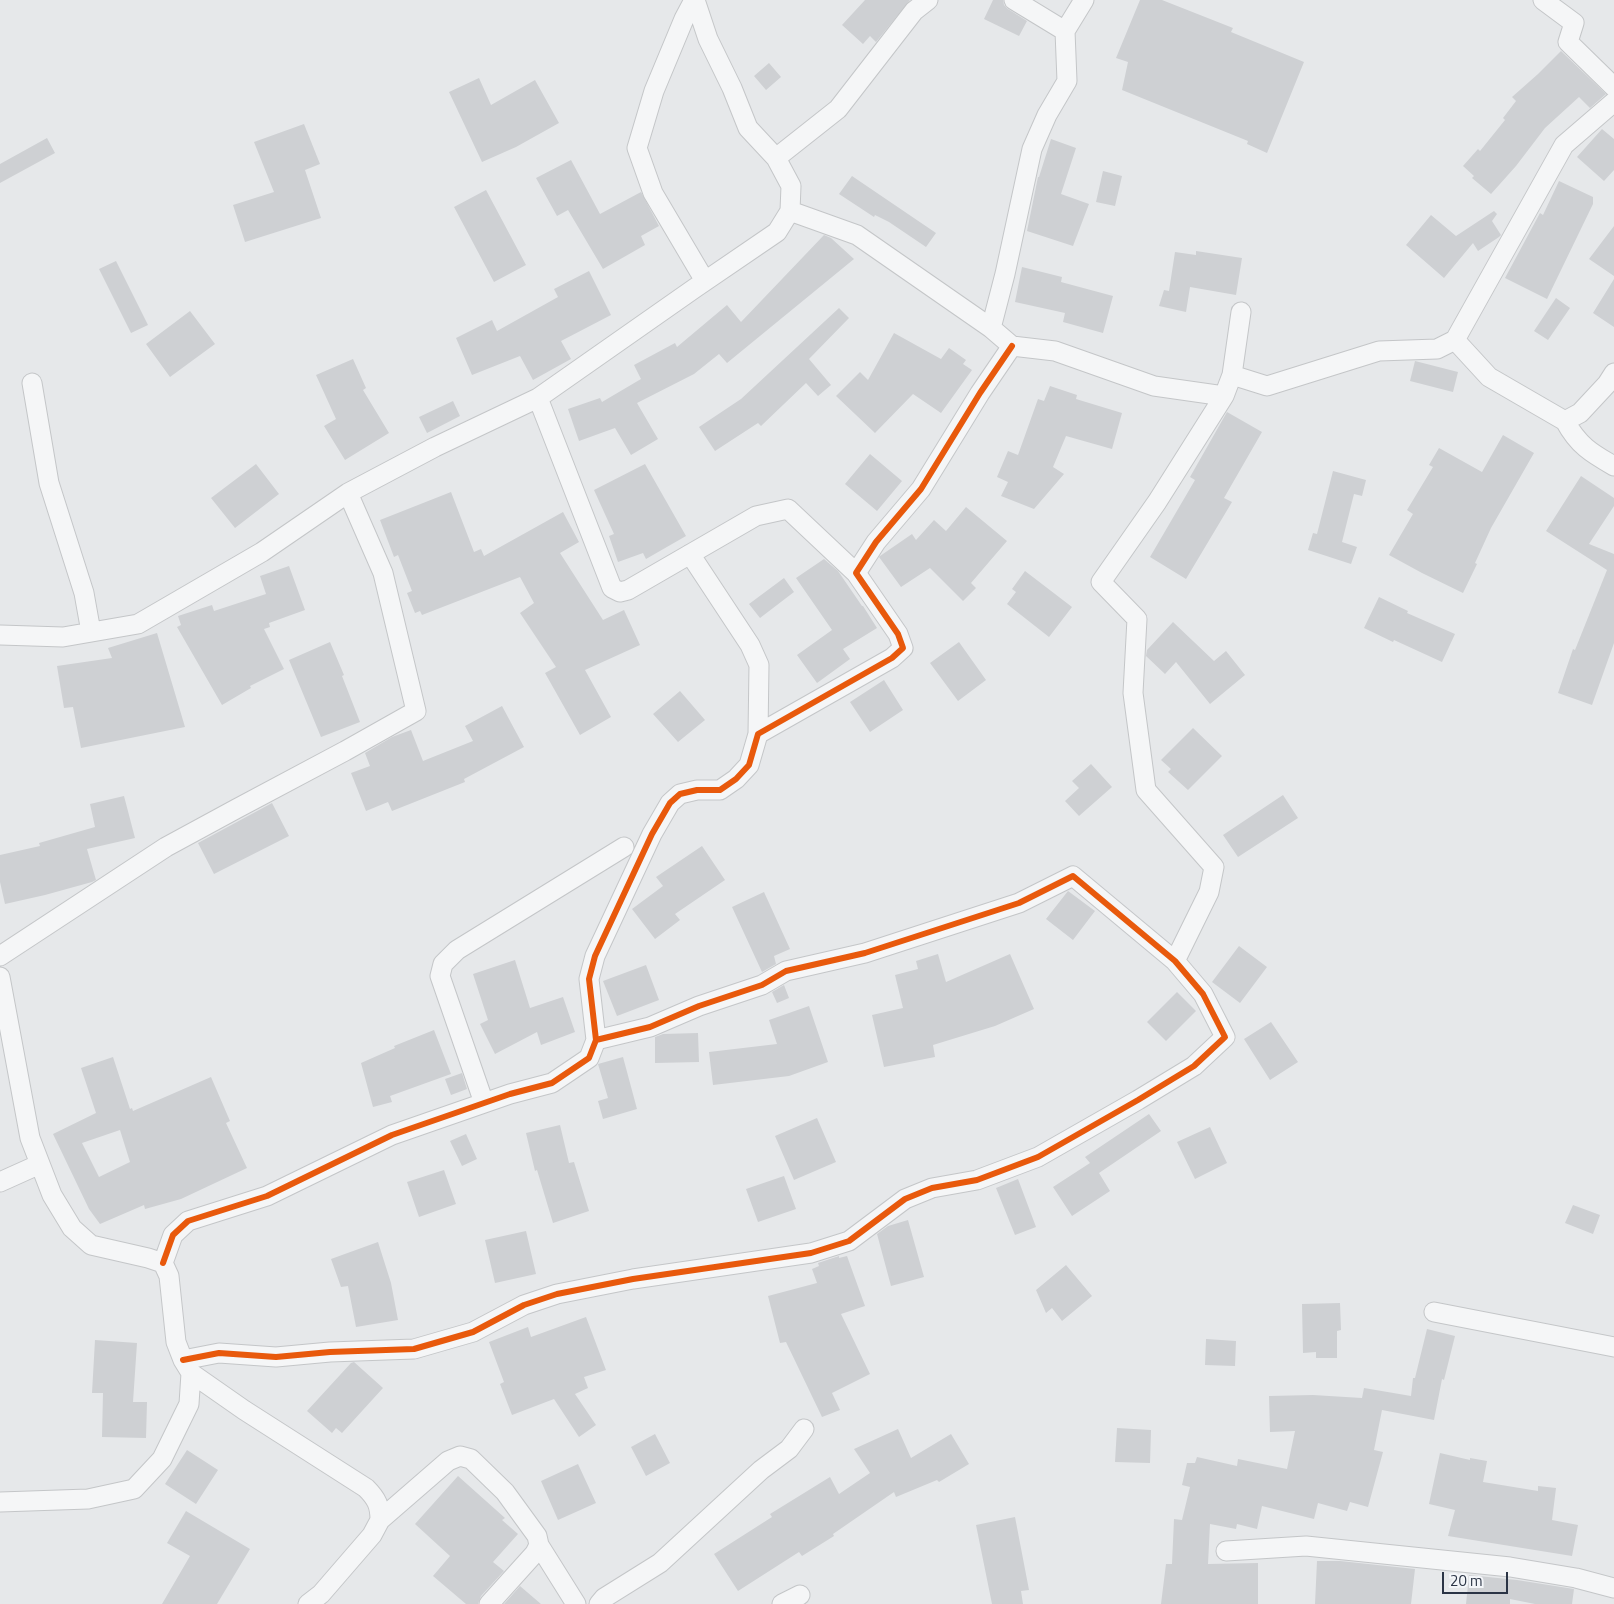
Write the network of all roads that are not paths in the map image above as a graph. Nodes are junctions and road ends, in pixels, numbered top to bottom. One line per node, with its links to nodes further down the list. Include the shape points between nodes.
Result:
1 (694, 0): 9 (street, via 748,128); 11 (street, via 654,91 637,148 653,192)
2 (928, 0): 9 (street, via 914,12 838,109)
3 (1014, 0): 6 (street)
4 (1084, 0): 6 (street)
5 (1544, 0): 7 (street, via 1574,23 1568,42)
6 (1065, 31): 13 (street, via 1067,81 1032,149)
7 (1614, 87)
8 (1614, 102): 14 (street, via 1564,145)
9 (776, 158): 10 (street, via 791,186)
10 (790, 211): 11 (street, via 777,232); 13 (street, via 857,235)
11 (705, 281): 20 (street)
12 (1241, 312): 17 (street)
13 (991, 328): 15 (street)
14 (1455, 340): 17 (street, via 1437,349 1379,352 1267,386); 21 (street, via 1489,377)
15 (1012, 346): 19 (street, via 1055,352 1154,386); 25 (street, via 921,489 876,542)
16 (1614, 373): 21 (street, via 1580,413)
17 (1232, 375): 19 (street)
18 (32, 383): 26 (street, via 49,483 84,593)
19 (1224, 396): 31 (street, via 1157,502 1101,582 1137,619 1133,693 1146,790 1214,867 1209,892)
20 (538, 398): 23 (street); 24 (street, via 612,588 620,592 628,590)
21 (1565, 421): 22 (street, via 1584,448)
22 (1614, 466)
23 (348, 493): 26 (street, via 262,552 138,624); 30 (street, via 383,573 416,711 166,848)
24 (690, 554): 25 (street, via 756,516 788,509); 28 (street, via 750,645 759,665)
25 (856, 573): 28 (street, via 898,634 903,648 892,658)
26 (91, 632): 27 (street, via 63,637)
27 (0, 635)
28 (758, 734): 33 (street, via 749,765 736,779 720,790 680,794 670,803 652,834 595,956 589,979)
29 (624, 847): 34 (street, via 457,950 442,964 440,976)
30 (0, 956)
31 (1175, 961): 33 (street, via 1074,876 1019,903 865,953 786,971 762,985 699,1006 650,1028); 40 (street, via 1203,994 1225,1037 1194,1066 1038,1157 977,1180 932,1188 905,1199 849,1241 811,1253 557,1294 524,1305 474,1332 414,1349 276,1357 220,1353)
32 (0, 977): 35 (street, via 30,1138)
33 (596, 1040): 34 (street, via 589,1058 552,1083)
34 (484, 1103): 37 (street, via 392,1136 267,1196 188,1221 174,1235)
35 (40, 1164): 36 (street); 37 (street, via 52,1194 72,1228 91,1245)
36 (0, 1182)
37 (163, 1263): 40 (street, via 169,1276 176,1342)
38 (1434, 1312): 39 (street)
39 (1614, 1347)
40 (187, 1366): 42 (street, via 188,1404 162,1459 134,1489 88,1500); 43 (street, via 244,1410 366,1488 376,1498)
41 (804, 1429): 51 (street, via 789,1449 761,1470 660,1562)
42 (0, 1502)
43 (380, 1520): 44 (street, via 448,1461 460,1456 470,1458 506,1492 537,1536); 48 (street, via 321,1594)
44 (539, 1545): 49 (street); 50 (street)
45 (1226, 1551): 46 (street, via 1306,1546 1510,1567)
46 (1614, 1588)
47 (800, 1595): 52 (street)
48 (308, 1604)
49 (489, 1604)
50 (576, 1604)
51 (599, 1604)
52 (782, 1604)

